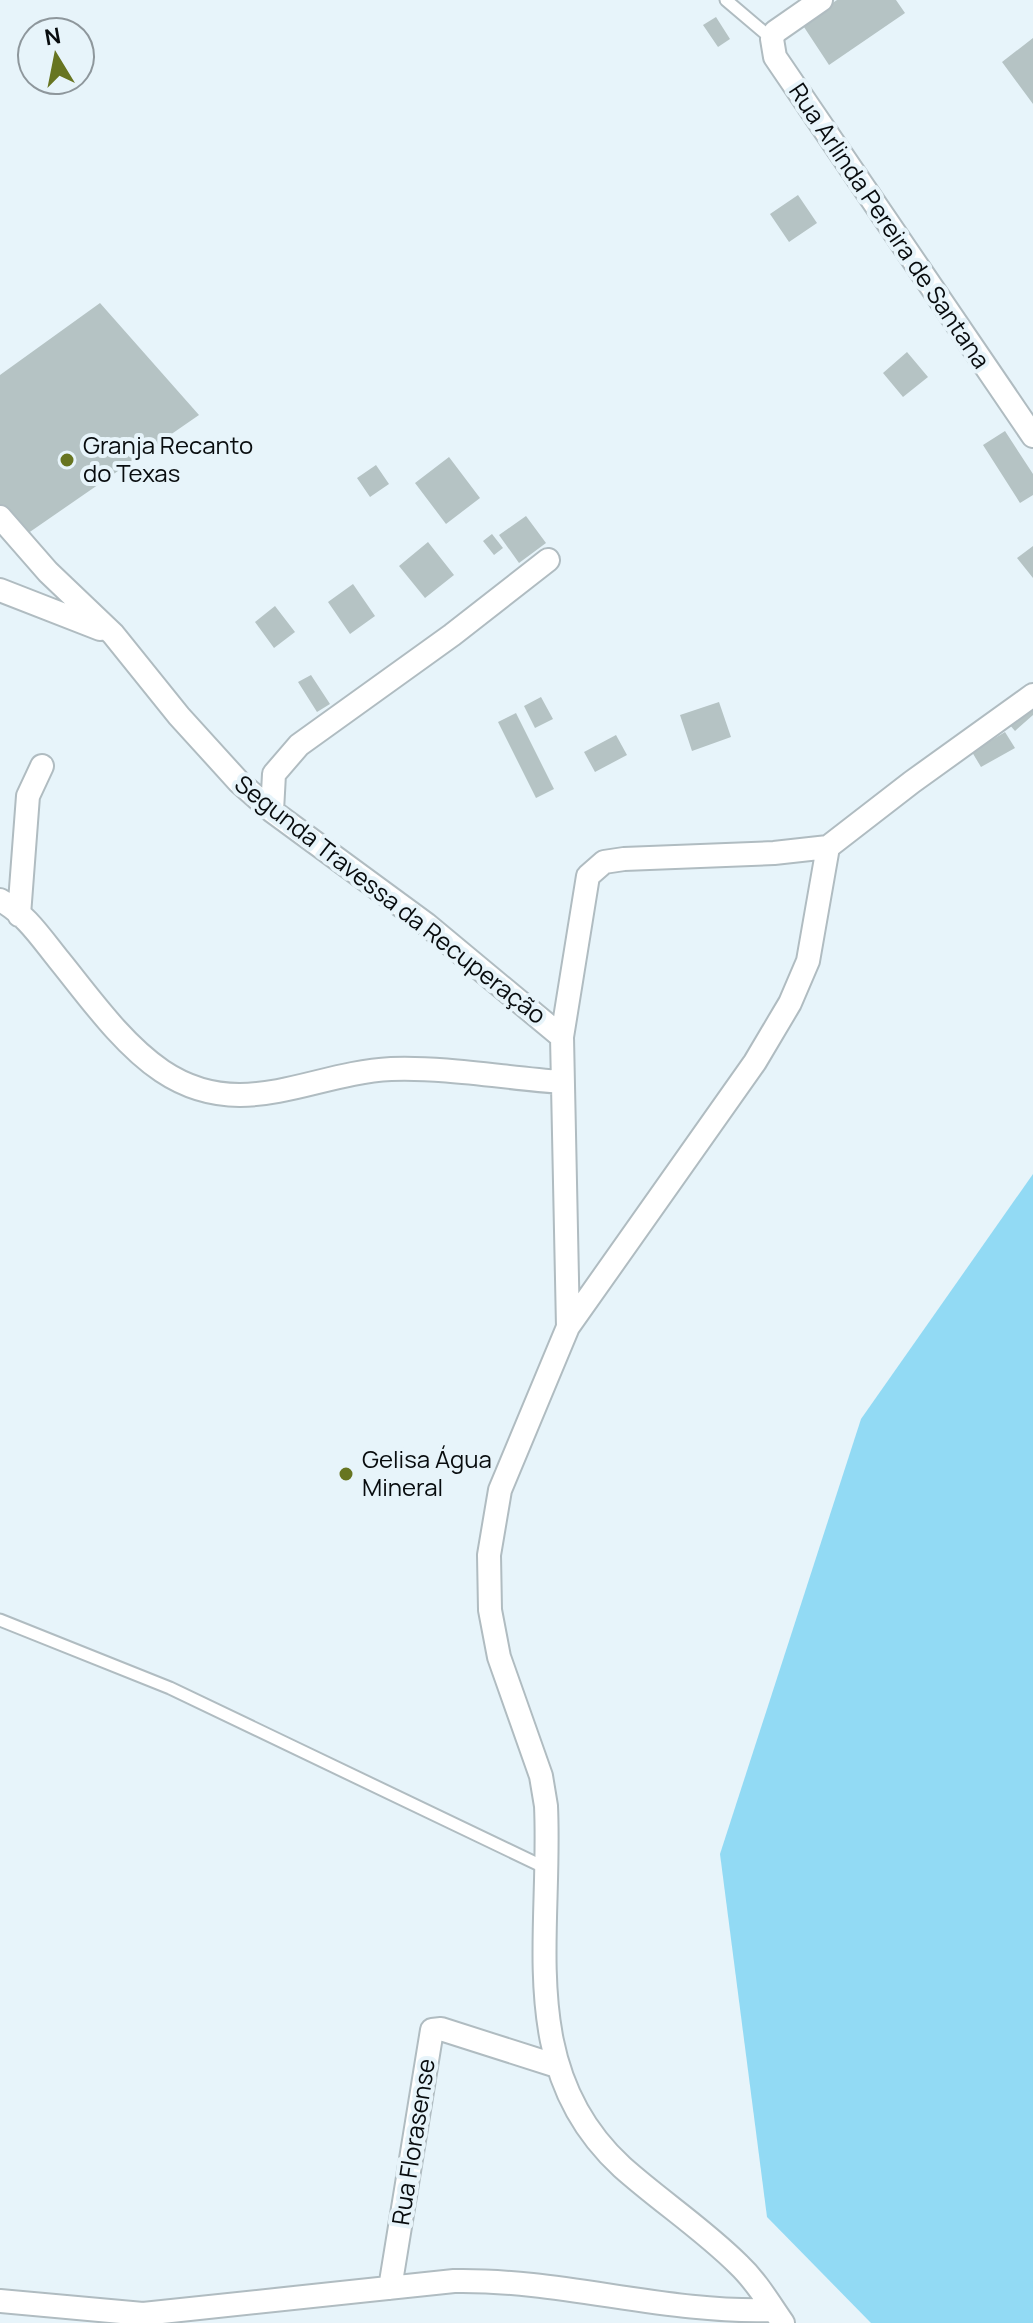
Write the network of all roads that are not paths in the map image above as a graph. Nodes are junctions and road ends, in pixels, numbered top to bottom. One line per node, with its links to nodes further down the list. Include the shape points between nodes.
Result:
1 (726, 0): 3 (lane)
2 (821, 0): 3 (street)
3 (772, 39): 4 (street, Rua Arlinda Pereira de Santana, via 775,57)
4 (1033, 436)
5 (0, 517): 8 (street)
6 (548, 560): 11 (street, via 299,745 274,774)
7 (0, 590): 8 (street, Segunda Travessa da Recuperação)
8 (113, 634): 11 (street, Segunda Travessa da Recuperação, via 220,764)
9 (1033, 695): 12 (street)
10 (42, 766): 14 (street, via 28,796)
11 (272, 811): 15 (street, Segunda Travessa da Recuperação, via 426,924)
12 (828, 847): 15 (street, Segunda Travessa da Recuperação, via 604,862 588,876); 17 (street, via 808,961 790,1003 747,1073)
13 (0, 900): 14 (street)
14 (19, 915): 16 (street, via 137,1049 163,1071 221,1095 273,1094 394,1069)
15 (562, 1037): 16 (street, Segunda Travessa da Recuperação)
16 (561, 1082): 17 (street, Segunda Travessa da Recuperação)
17 (568, 1327): 19 (street, Segunda Travessa da Recuperação, via 500,1490 489,1555 490,1610 499,1657 541,1776)
18 (0, 1620): 19 (lane, via 170,1688)
19 (549, 1869): 20 (street, Segunda Travessa da Recuperação, via 544,1995)
20 (557, 2066): 21 (street, Rua Florasense, via 432,2030); 23 (street, Segunda Travessa da Recuperação, via 574,2109 594,2139 738,2264)
21 (390, 2288): 22 (street, via 143,2314); 23 (street, via 498,2280)
22 (0, 2301)
23 (778, 2317)

